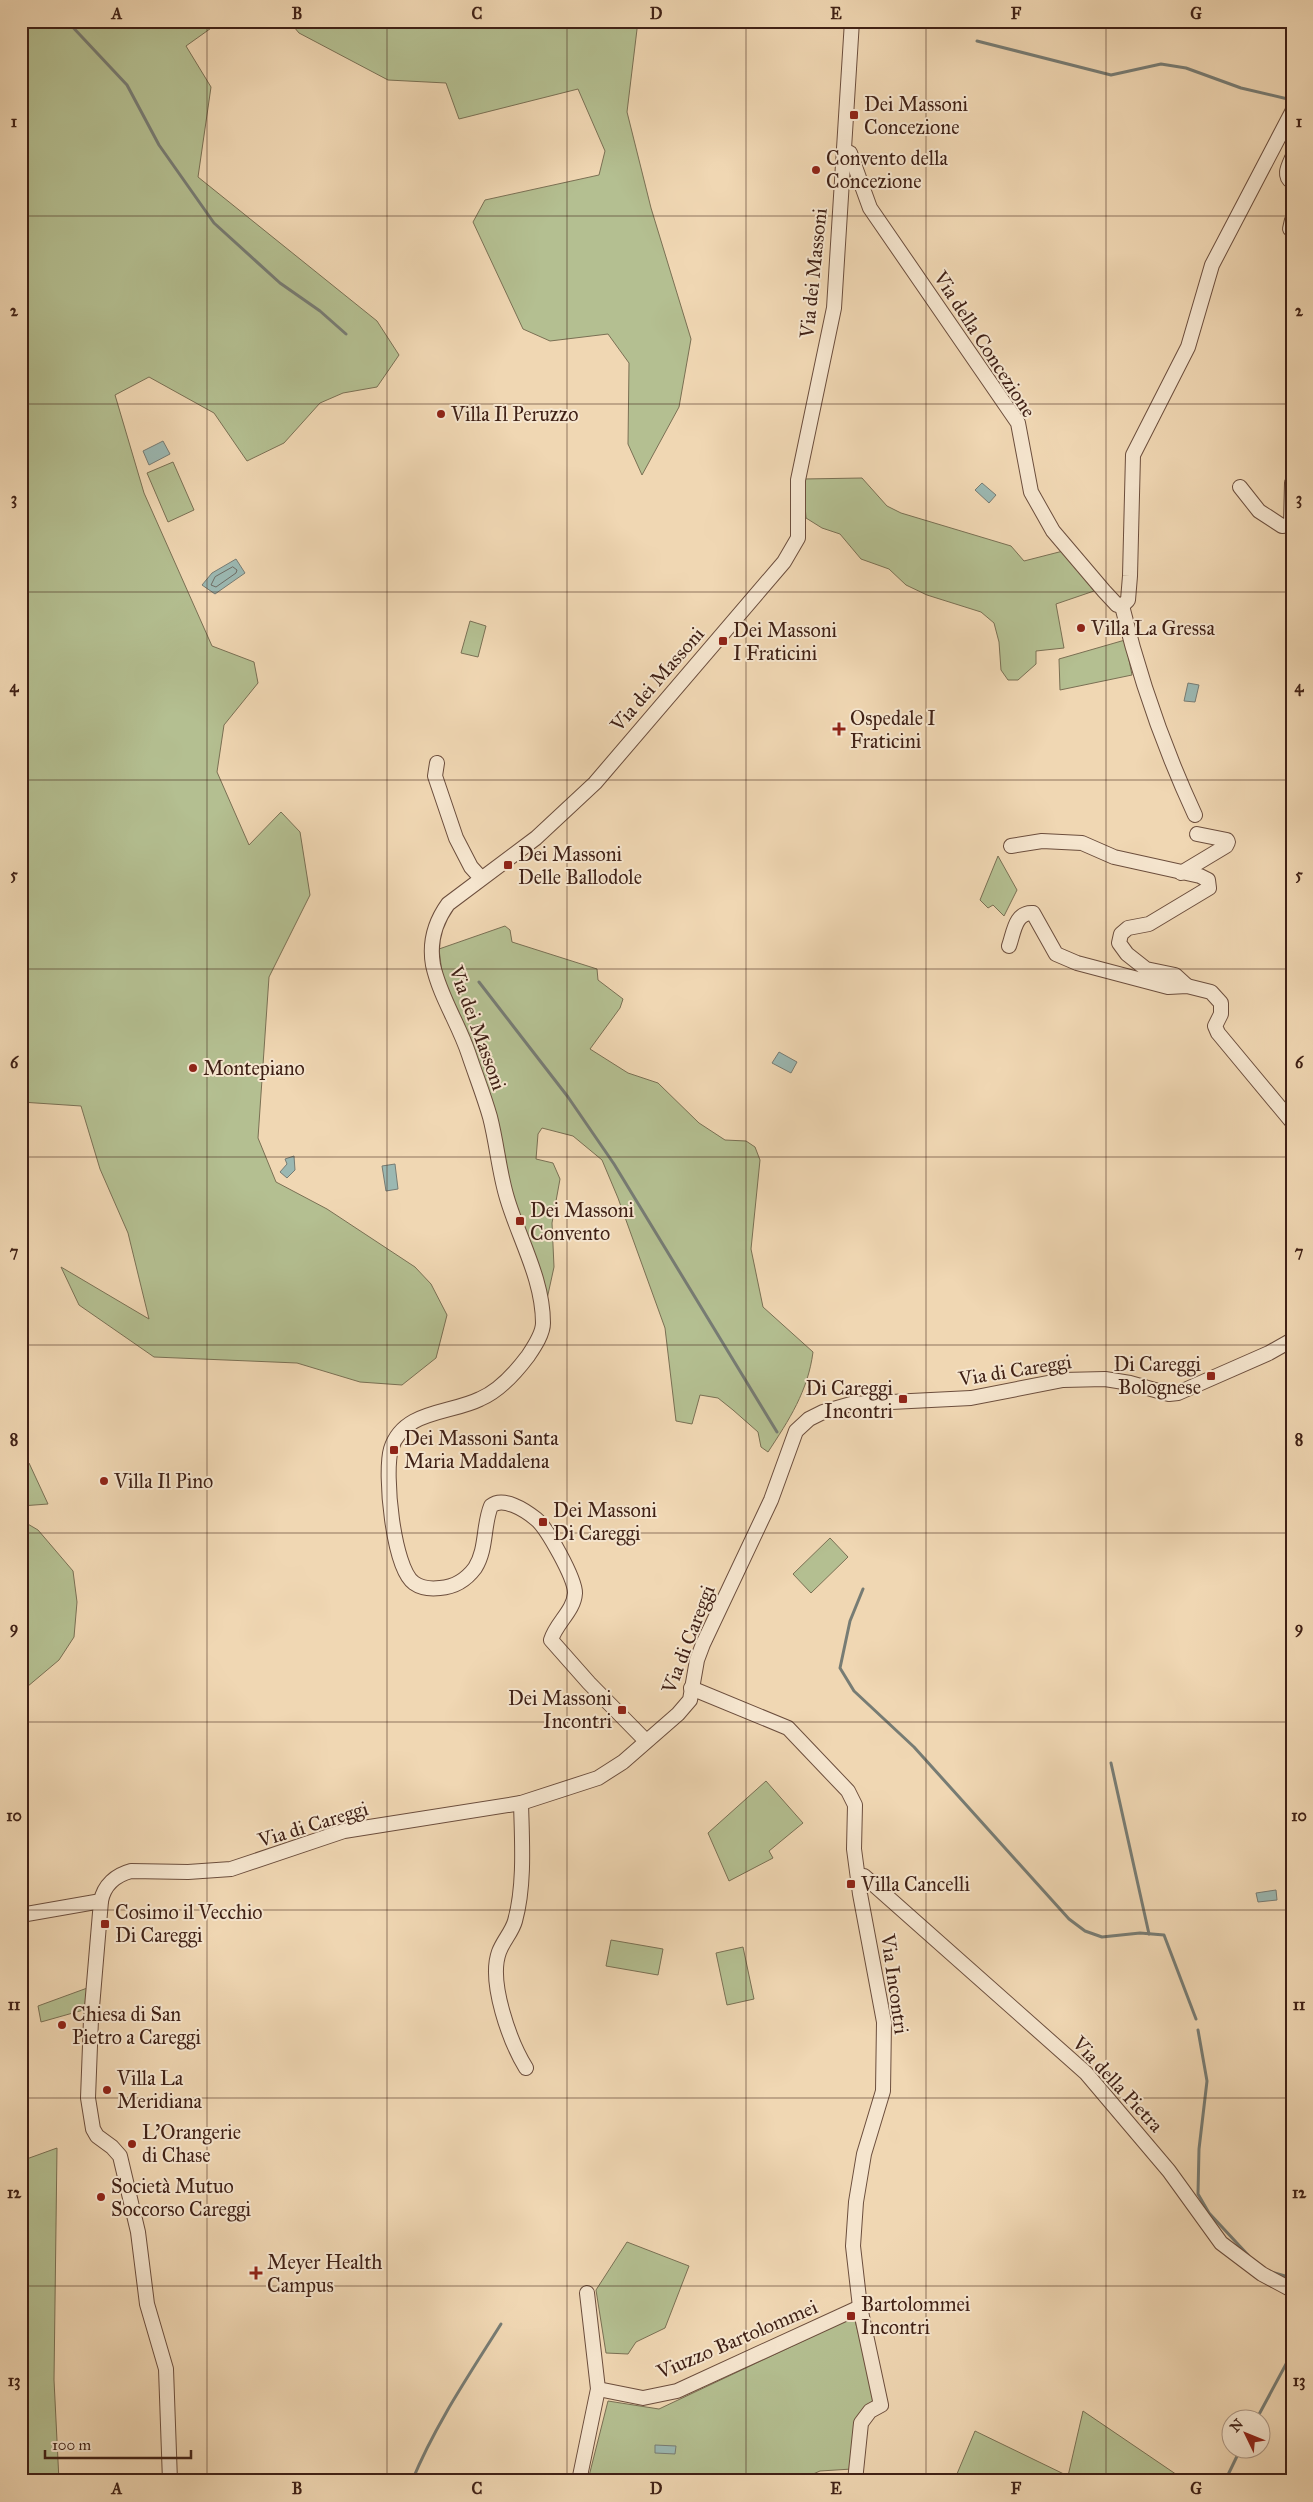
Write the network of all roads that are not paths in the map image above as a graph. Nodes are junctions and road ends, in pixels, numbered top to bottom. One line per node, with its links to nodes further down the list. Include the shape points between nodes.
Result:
1 (852, 21): 3 (street, Via dei Massoni)
2 (1292, 112): 8 (street, via 1212,264 1188,347 1133,455 1130,576 1128,600)
3 (845, 151): 8 (street, Via della Concezione, via 850,154 870,208 1018,423 1032,492 1053,531 1104,591); 14 (street, Via dei Massoni, via 834,308 798,480 798,538 784,562 595,782 536,838)
4 (1292, 158): 5 (street, via 1286,170 1287,178)
5 (1292, 182)
6 (1292, 483): 7 (street, via 1290,525 1282,526 1259,511)
7 (1240, 487)
8 (1122, 606): 10 (street, via 1148,703)
9 (437, 763): 14 (street, via 435,776 456,838 471,867)
10 (1195, 815)
11 (1197, 834): 13 (street, via 1228,842)
12 (1011, 846): 13 (street, via 1042,842 1082,843 1114,857)
13 (1181, 873): 16 (street, via 1208,880 1209,888 1150,924 1128,928 1121,934 1119,943 1146,969 1175,975)
14 (481, 878): 20 (street, Via dei Massoni, via 448,904 437,919 432,942 433,964 490,1117 507,1198 539,1294 543,1326 523,1363 502,1384 480,1400 415,1420 397,1438 390,1454 388,1476 394,1532 400,1560 412,1582 422,1588 441,1588 458,1585 476,1566 494,1504 508,1503 535,1518 562,1560 575,1590 574,1599 551,1640)
15 (1010, 946): 16 (street, via 1018,919 1026,913 1033,913 1056,954 1077,963 1168,987)
16 (1187, 986): 17 (street, via 1211,992 1221,1003 1221,1014 1215,1026 1218,1033)
17 (1292, 1122)
18 (1292, 1340): 19 (street, Via di Careggi, via 1178,1393 1169,1394 1105,1380 1063,1380 948,1401 852,1404 808,1419 796,1431 771,1500 703,1644)
19 (692, 1688): 20 (street, Via di Careggi, via 690,1700 678,1714); 22 (street, Via Incontri, via 788,1728 848,1791 856,1806 854,1849)
20 (646, 1741): 21 (street, Via di Careggi, via 623,1762 598,1778)
21 (521, 1803): 23 (street, Via di Careggi, via 344,1831 231,1869 128,1872 112,1881); 25 (street, via 522,1866 514,1922 499,1953 496,1980 501,2006 519,2058)
22 (858, 1876): 26 (street, Via della Pietra, via 864,1876 1086,2073 1169,2170 1221,2243 1262,2274); 28 (street, Via Incontri, via 884,2022 883,2091 864,2154 856,2202 853,2246)
23 (101, 1901): 24 (street); 30 (street, via 90,2019 88,2098 93,2129 120,2156 138,2232 147,2304 166,2368)
24 (21, 1915)
25 (526, 2068)
26 (1292, 2290)
27 (587, 2292): 29 (street)
28 (860, 2307): 29 (street, Viuzzo Bartolommei, via 677,2391 643,2398); 32 (street, Via Incontri, via 881,2405 870,2411 861,2423)
29 (598, 2390): 31 (street)
30 (170, 2481)
31 (579, 2481)
32 (855, 2481)

